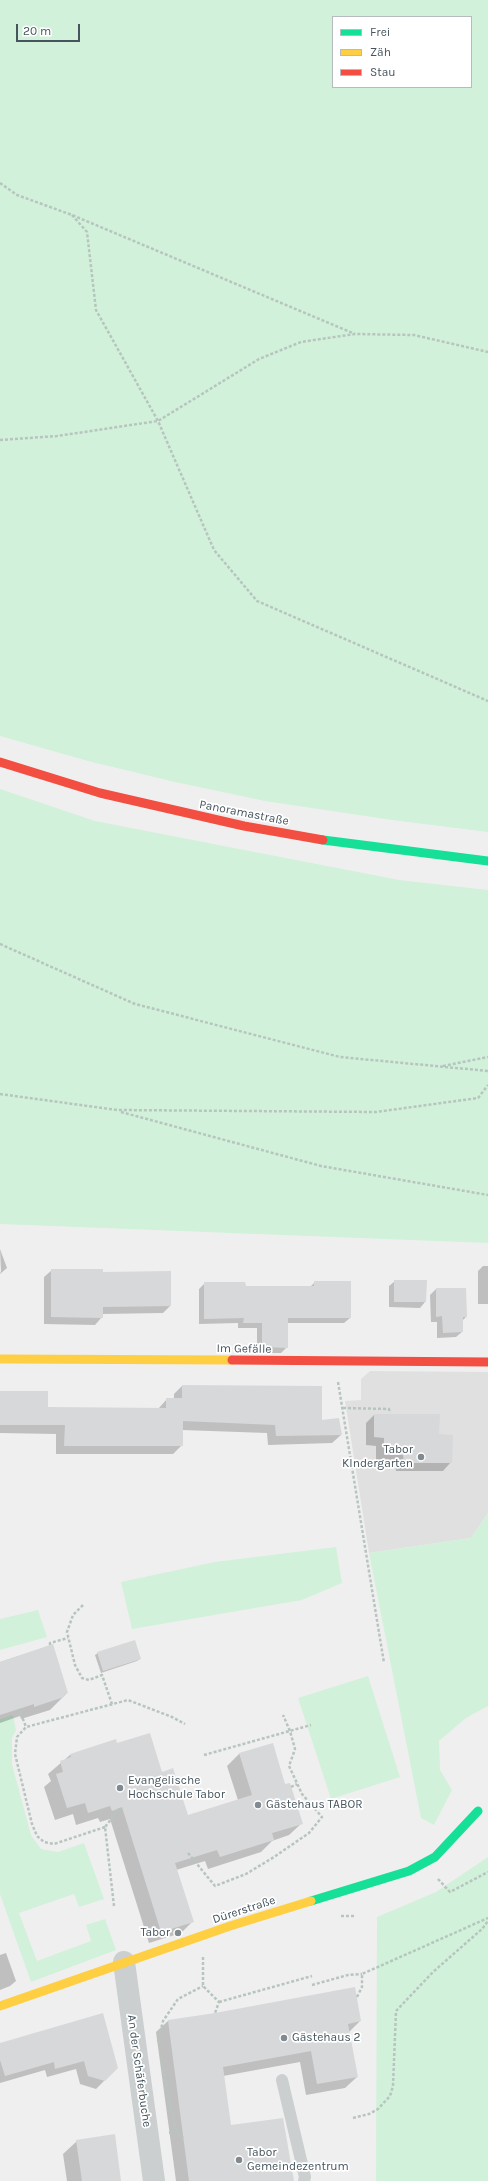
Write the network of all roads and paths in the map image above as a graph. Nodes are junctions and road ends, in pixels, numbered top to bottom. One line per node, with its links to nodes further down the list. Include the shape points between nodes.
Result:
1 (0, 182): 2 (path, via 18,196)
2 (72, 215): 3 (path); 5 (path, via 87,232 96,310)
3 (355, 334): 4 (path, via 414,335); 5 (path, via 301,342 259,359)
4 (487, 351)
5 (158, 421): 6 (path, via 57,436); 7 (path, via 214,550 257,601)
6 (0, 440)
7 (488, 701)
8 (0, 762): 9 (street, Panoramastraße, via 100,793 244,826 334,842)
9 (488, 861)
10 (0, 944): 12 (path, via 135,1004 340,1057)
11 (488, 1057): 12 (path)
12 (441, 1066): 13 (path)
13 (488, 1071)
14 (488, 1085): 16 (path, via 478,1098 376,1112)
15 (0, 1094): 16 (path)
16 (117, 1110): 17 (path, via 321,1166)
17 (488, 1195)
18 (0, 1358): 19 (street, Im Gefälle)
19 (335, 1362): 20 (street, Im Gefälle); 21 (path)
20 (488, 1362)
21 (343, 1408): 22 (path, via 389,1409); 26 (path)
22 (390, 1414)
23 (83, 1605): 24 (path, via 73,1615 67,1632)
24 (68, 1638): 25 (path); 27 (path, via 82,1678 89,1680 102,1675)
25 (50, 1645)
26 (384, 1663)
27 (112, 1704): 30 (path, via 128,1700); 32 (path)
28 (20, 1709): 32 (path)
29 (283, 1715): 33 (path)
30 (185, 1724)
31 (311, 1725): 33 (path)
32 (26, 1727): 40 (path, via 17,1737 15,1754 37,1836 44,1842 54,1844)
33 (290, 1731): 34 (path); 35 (path, via 295,1749 289,1766)
34 (204, 1755)
35 (297, 1784): 36 (path); 41 (path, via 311,1806 322,1817 309,1833 274,1857 246,1874 215,1886)
36 (291, 1787)
37 (488, 1804): 39 (lane)
38 (120, 1808): 40 (path)
39 (478, 1811): 47 (street, Dürerstraße, via 435,1857 409,1871 230,1926)
40 (105, 1827): 44 (path)
41 (188, 1853)
42 (488, 1872): 43 (path, via 450,1892)
43 (438, 1879)
44 (114, 1906)
45 (488, 1919): 48 (path); 59 (path, via 482,1929 433,1972 396,2011 393,2086 390,2096 373,2112)
46 (204, 1952): 51 (path)
47 (124, 1962): 54 (street, Dürerstraße); 61 (street, An der Schäferbuche)
48 (362, 1974): 50 (path, via 348,1974); 52 (path, via 362,1987)
49 (312, 1976): 53 (path)
50 (312, 1985)
51 (203, 1986): 53 (path); 56 (path, via 178,1999 163,2021)
52 (356, 1997)
53 (219, 2002): 55 (path)
54 (0, 2006)
55 (215, 2013)
56 (158, 2044)
57 (160, 2051): 60 (path)
58 (282, 2080): 62 (lane)
59 (353, 2118)
60 (176, 2131)
61 (154, 2181)
62 (304, 2181)

